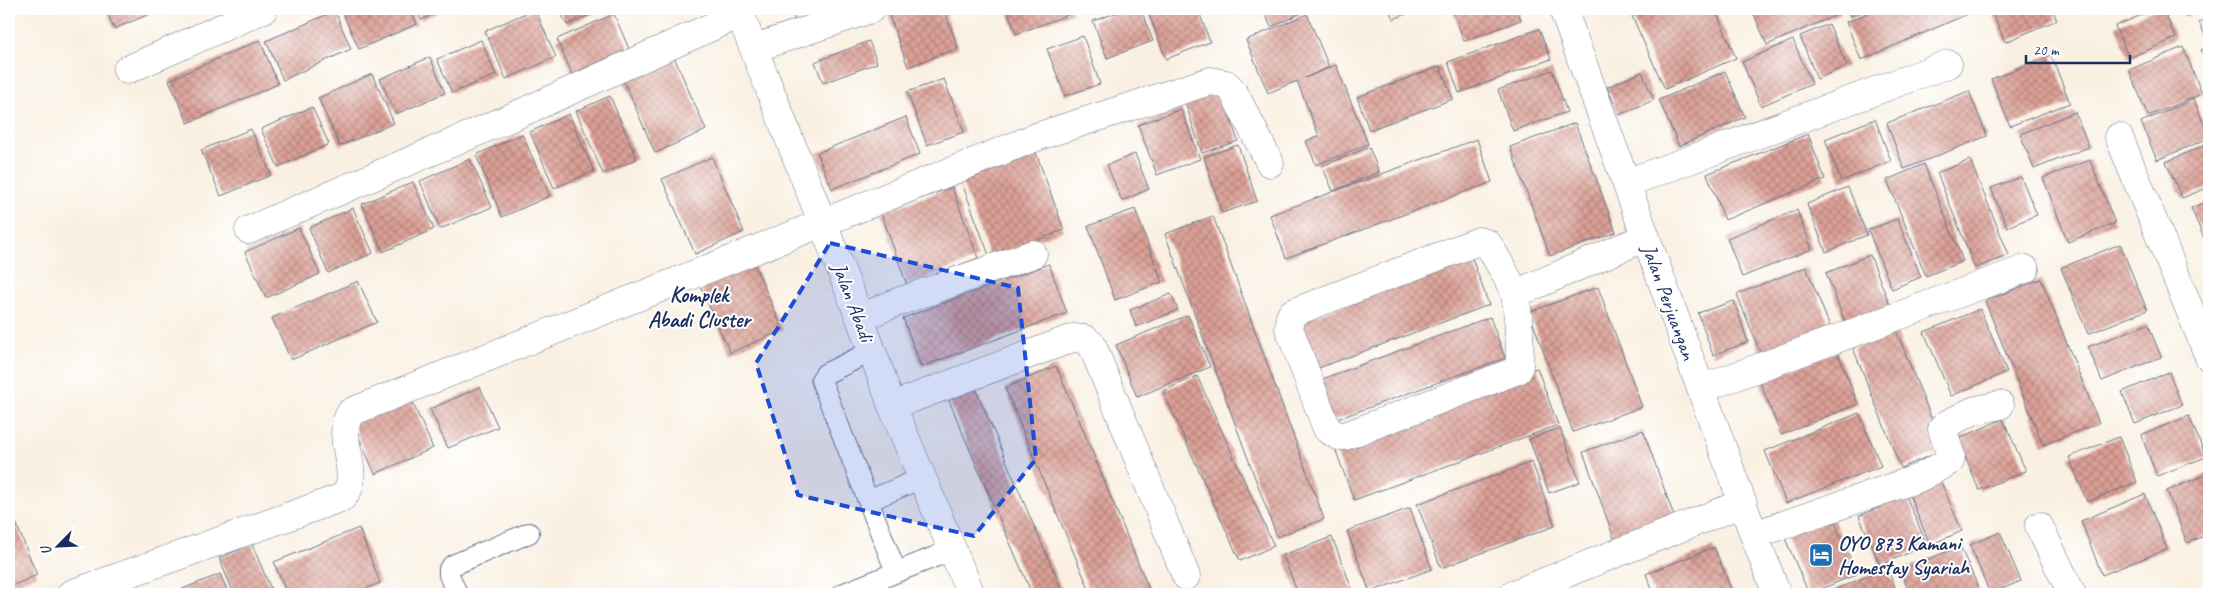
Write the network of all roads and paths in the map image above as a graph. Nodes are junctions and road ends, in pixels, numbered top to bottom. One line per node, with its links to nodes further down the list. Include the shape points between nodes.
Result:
1 (264, 9): 7 (street)
2 (871, 9): 5 (street)
3 (1564, 9): 10 (street, Jalan Perjuangan)
4 (739, 11): 5 (street, Jalan Abadi); 12 (street, via 512,117)
5 (755, 48): 11 (street, Jalan Abadi)
6 (1948, 64): 10 (street)
7 (127, 70)
8 (2119, 137): 19 (street)
9 (1270, 163): 11 (street, via 1233,91 1226,84 1210,81 1039,136)
10 (1627, 183): 13 (street, Jalan Perjuangan)
11 (822, 224): 17 (street, Jalan Abadi); 32 (street, via 351,412 344,429 351,484 343,497)
12 (249, 230)
13 (1646, 237): 16 (street); 20 (street, Jalan Perjuangan)
14 (1033, 254): 17 (street)
15 (2025, 269): 20 (street)
16 (1515, 294): 16 (street, via 1521,364 1518,370 1345,436 1338,436 1327,429 1289,328 1292,313 1478,241 1490,247)
17 (860, 318): 18 (street, Jalan Abadi)
18 (872, 351): 22 (street, Jalan Abadi); 24 (lane, via 825,374 822,380)
19 (2209, 357)
20 (1701, 389): 25 (street, Jalan Perjuangan)
21 (2000, 405): 28 (street, via 1973,411 1945,425 1942,429 1950,460 1920,478)
22 (892, 406): 23 (street, Jalan Abadi); 31 (street, via 1073,338 1084,339 1092,345)
23 (922, 478): 24 (lane); 29 (street, Jalan Abadi)
24 (868, 501): 30 (lane)
25 (1742, 503): 28 (street, Jalan Perjuangan); 36 (street)
26 (2040, 526): 38 (street)
27 (529, 533): 33 (lane, via 452,566 449,575)
28 (1754, 535): 37 (street, Jalan Perjuangan)
29 (952, 550): 30 (lane); 35 (street, Jalan Abadi)
30 (896, 572): 34 (lane)
31 (1186, 576)
32 (71, 594)
33 (458, 594)
34 (842, 594)
35 (971, 594)
36 (1514, 594)
37 (1777, 594)
38 (2072, 594)

